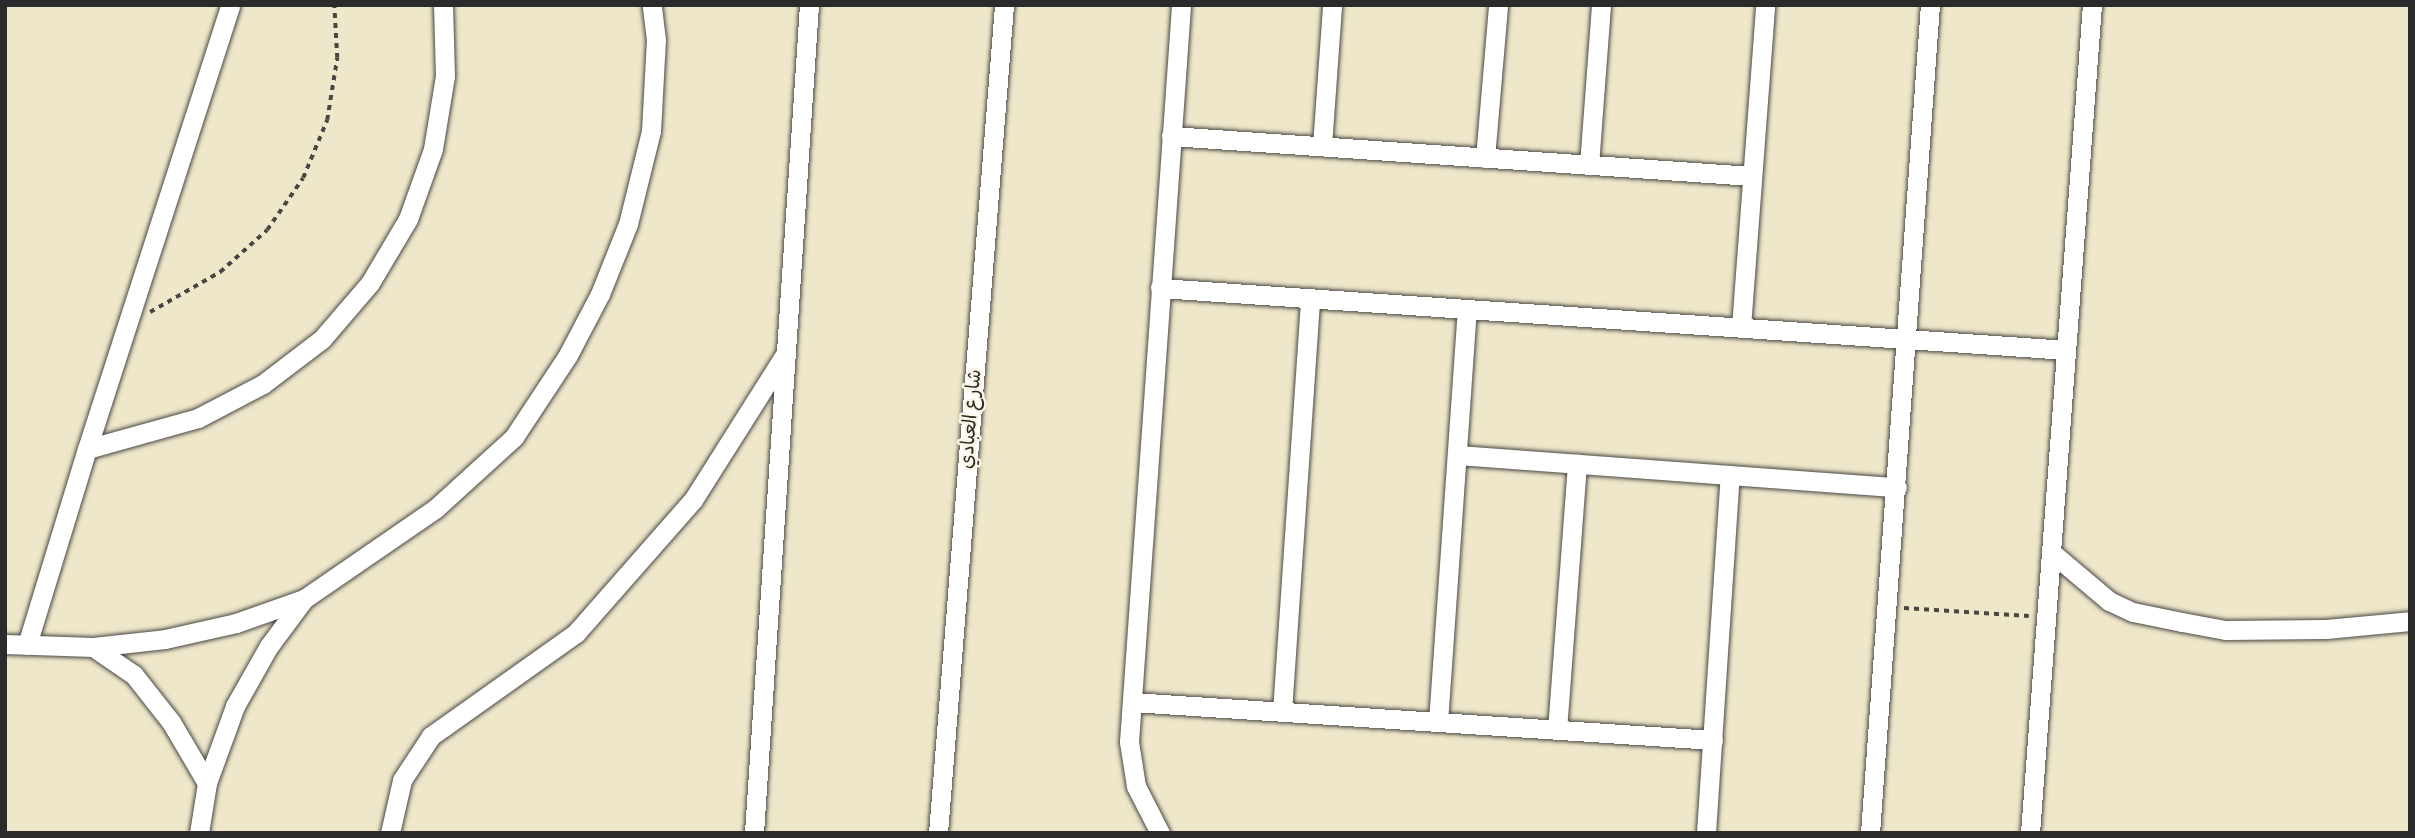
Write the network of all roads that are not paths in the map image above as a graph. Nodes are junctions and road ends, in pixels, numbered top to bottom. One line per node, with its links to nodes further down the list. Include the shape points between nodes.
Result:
1 (230, 5): 25 (street)
2 (443, 5): 25 (street, via 445,76 433,149 408,219 370,283 322,338 263,384 198,418)
3 (652, 5): 31 (street, via 656,40 651,131 628,224 600,294 568,355 514,437 435,509)
4 (809, 5): 23 (street)
5 (1004, 5): 45 (street, شارع العبادي)
6 (1181, 5): 13 (street)
7 (1332, 5): 14 (street)
8 (1498, 5): 15 (street)
9 (1601, 5): 16 (street)
10 (1765, 5): 17 (street)
11 (1930, 5): 22 (street)
12 (2092, 5): 24 (street)
13 (1171, 136): 14 (street); 18 (street)
14 (1322, 146): 15 (street)
15 (1485, 158): 16 (street)
16 (1589, 165): 17 (street)
17 (1752, 176): 21 (street)
18 (1160, 288): 19 (street); 36 (street)
19 (1310, 299): 20 (street); 37 (street)
20 (1466, 309): 21 (street); 26 (street)
21 (1741, 327): 22 (street)
22 (1908, 339): 24 (street); 29 (street)
23 (788, 350): 43 (street, via 693,500 576,633 430,736 402,780); 44 (street)
24 (2066, 350): 30 (street)
25 (87, 449): 34 (street)
26 (1457, 455): 27 (street); 38 (street)
27 (1577, 464): 28 (street); 39 (street)
28 (1730, 475): 29 (street); 40 (street)
29 (1897, 487): 48 (street)
30 (2051, 552): 32 (street, via 2109,601 2133,612 2182,622 2244,629 2326,629); 49 (street)
31 (304, 599): 35 (street, via 236,623 165,639); 41 (street, via 269,646 235,706)
32 (2410, 621)
33 (5, 644): 34 (street)
34 (27, 645): 35 (street)
35 (93, 647): 41 (street, via 134,675 171,722)
36 (1132, 702): 37 (street); 46 (street, via 1129,742 1136,786)
37 (1282, 712): 38 (street)
38 (1438, 722): 39 (street)
39 (1557, 730): 40 (street)
40 (1713, 740): 47 (street)
41 (207, 783): 42 (street)
42 (199, 833)
43 (390, 833)
44 (754, 833)
45 (939, 833)
46 (1160, 833)
47 (1706, 833)
48 (1870, 833)
49 (2030, 833)

